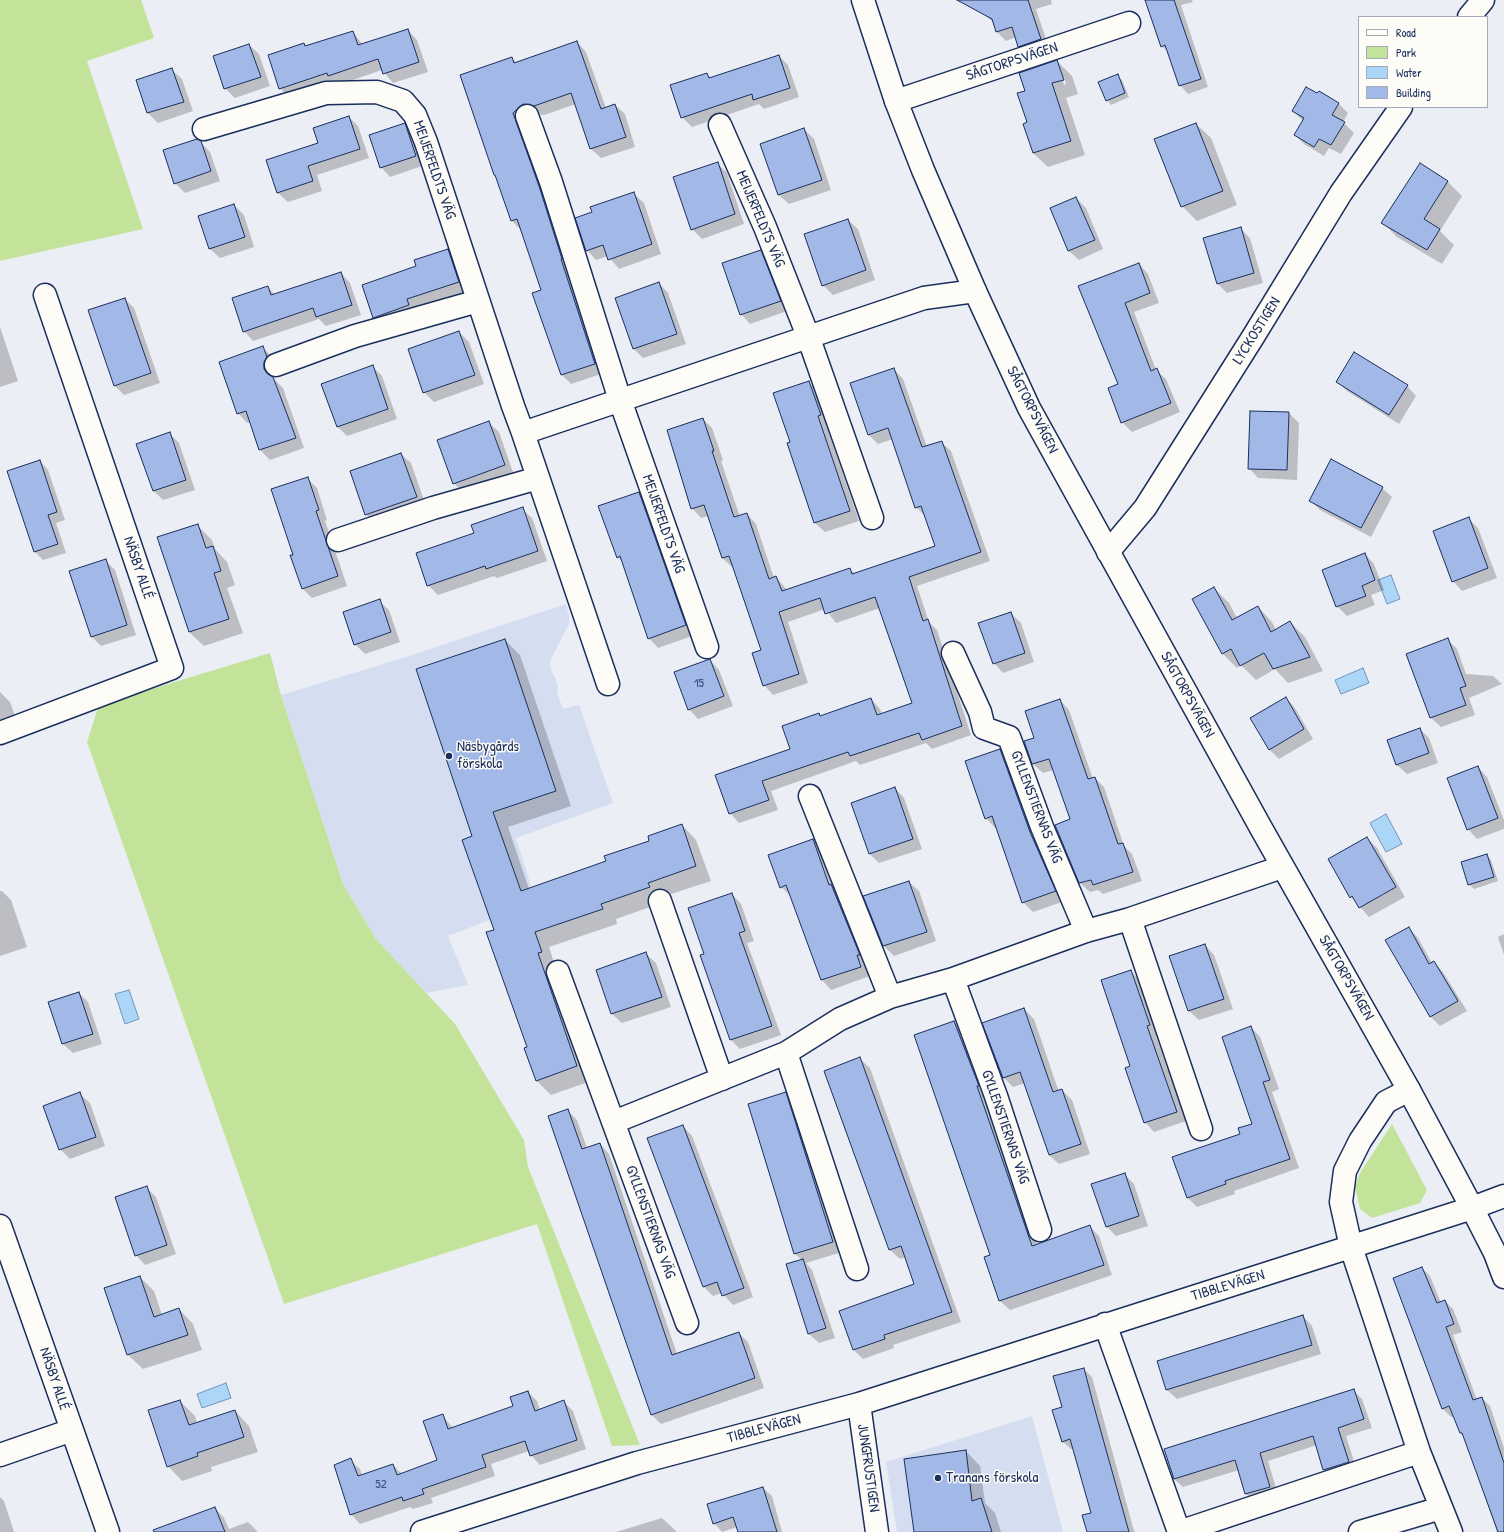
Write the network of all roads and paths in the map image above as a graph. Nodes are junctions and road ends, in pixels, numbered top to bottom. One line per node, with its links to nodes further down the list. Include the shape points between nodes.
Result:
1 (863, 0): 5 (street, SÅGTORPSVÄGEN)
2 (1483, 0): 3 (street)
3 (1470, 16)
4 (1129, 23): 5 (street, SÅGTORPSVÄGEN)
5 (896, 101): 10 (street, SÅGTORPSVÄGEN)
6 (1400, 108): 20 (street, LYCKOSTIGEN, via 1341,193 1145,508)
7 (527, 116): 15 (street, MEIJERFELDTS VÄG, via 551,182)
8 (720, 125): 13 (street, MEIJERFELDTS VÄG, via 765,227)
9 (204, 129): 12 (street, MEIJERFELDTS VÄG, via 326,93 377,92 402,101 415,115 426,142)
10 (975, 291): 13 (street, via 924,298); 20 (street, SÅGTORPSVÄGEN, via 1029,408)
11 (45, 295): 24 (street, NÄSBY ALLÉ, via 172,668)
12 (478, 301): 14 (street, via 355,336); 16 (street, MEIJERFELDTS VÄG)
13 (808, 336): 15 (street); 18 (street, MEIJERFELDTS VÄG)
14 (276, 365)
15 (620, 400): 16 (street); 21 (street, MEIJERFELDTS VÄG)
16 (523, 433): 17 (street, MEIJERFELDTS VÄG)
17 (538, 478): 19 (street, via 433,508); 23 (street, MEIJERFELDTS VÄG)
18 (872, 518)
19 (338, 540)
20 (1108, 552): 26 (street, SÅGTORPSVÄGEN)
21 (707, 647)
22 (953, 653): 29 (street, GYLLENSTIERNAS VÄG, via 980,712 984,728 1009,737 1042,827)
23 (608, 684)
24 (0, 733)
25 (810, 796): 32 (street)
26 (1282, 867): 28 (street); 35 (street, SÅGTORPSVÄGEN)
27 (660, 901): 34 (street)
28 (1130, 919): 29 (street); 37 (street)
29 (1086, 931): 31 (street)
30 (558, 972): 36 (street, GYLLENSTIERNAS VÄG)
31 (953, 979): 32 (street); 41 (street, GYLLENSTIERNAS VÄG, via 996,1096)
32 (890, 997): 33 (street, via 840,1019)
33 (786, 1053): 34 (street); 43 (street)
34 (722, 1079): 36 (street)
35 (1410, 1090): 39 (street, SÅGTORPSVÄGEN); 42 (street, via 1386,1102 1360,1141 1345,1171 1341,1202)
36 (614, 1122): 45 (street, GYLLENSTIERNAS VÄG)
37 (1201, 1129)
38 (1504, 1196): 39 (street, TIBBLEVÄGEN)
39 (1472, 1208): 42 (street, TIBBLEVÄGEN); 44 (street, SÅGTORPSVÄGEN)
40 (0, 1226): 48 (street, NÄSBY ALLÉ)
41 (1040, 1230)
42 (1351, 1247): 46 (street, TIBBLEVÄGEN); 49 (street)
43 (857, 1269)
44 (1504, 1277)
45 (687, 1323)
46 (1105, 1324): 47 (street, TIBBLEVÄGEN); 55 (street)
47 (859, 1404): 53 (street, TIBBLEVÄGEN, via 637,1463); 54 (street, JUNGFRUSTIGEN)
48 (72, 1430): 50 (street); 52 (street, NÄSBY ALLÉ)
49 (1419, 1452): 51 (street); 55 (street)
50 (0, 1454)
51 (1441, 1508): 56 (street); 57 (street)
52 (108, 1532)
53 (422, 1532)
54 (877, 1532)
55 (1179, 1532)
56 (1360, 1532)
57 (1452, 1532)

